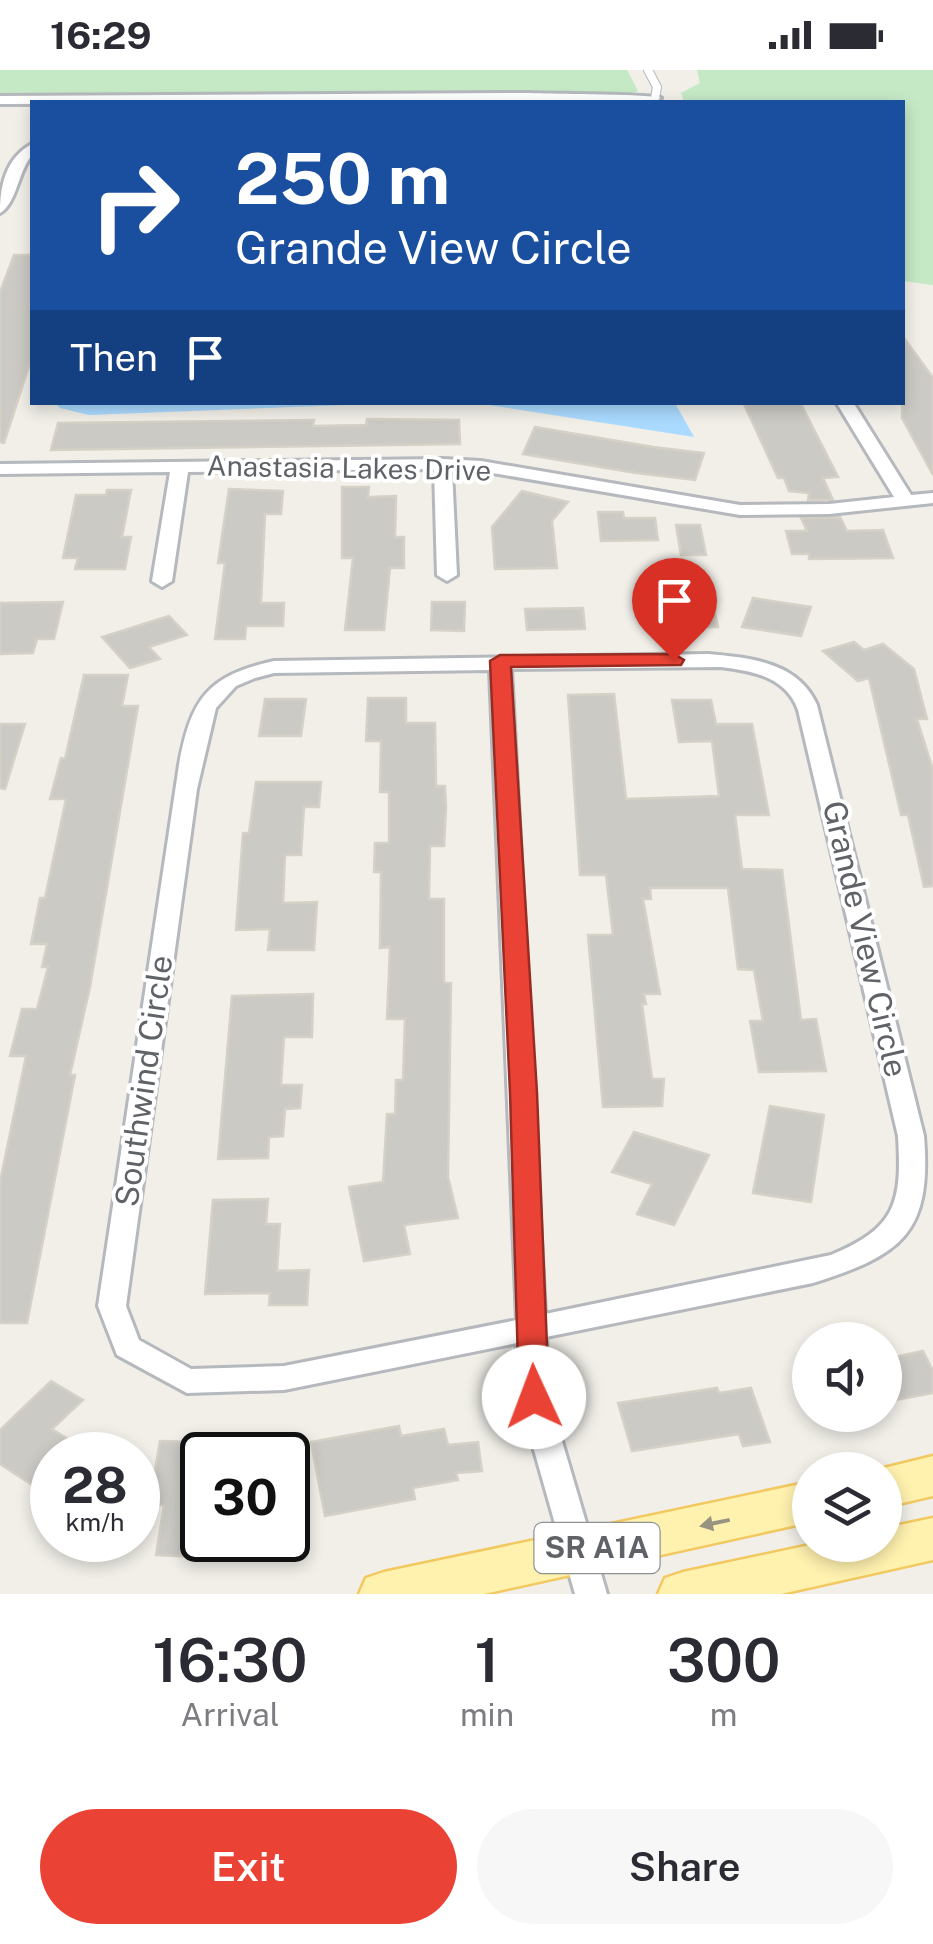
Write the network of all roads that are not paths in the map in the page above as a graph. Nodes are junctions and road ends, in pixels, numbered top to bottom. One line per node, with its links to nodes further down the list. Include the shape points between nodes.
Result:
1 (648, 70): 2 (lane, via 657,87)
2 (654, 98): 7 (street)
3 (0, 100): 4 (street)
4 (30, 100)
5 (189, 100): 6 (street)
6 (607, 100)
7 (640, 100)
8 (30, 150): 9 (street, via 16,165)
9 (0, 210)
10 (846, 405): 15 (street)
11 (443, 464): 12 (street, Anastasia Lakes Drive); 15 (street, Anastasia Lakes Drive, via 740,510); 16 (street)
12 (180, 466): 13 (street, Anastasia Lakes Drive); 17 (street)
13 (0, 469)
14 (933, 498): 15 (street, Anastasia Lakes Drive)
15 (906, 502)
16 (448, 574)
17 (162, 581)
18 (500, 661): 19 (street); 19 (street, Grande View Circle, via 741,662 773,671 801,693 862,918 915,1166 900,1229 858,1258); 19 (street, Southwind Circle, via 249,671 218,687 200,712 112,1306 126,1347 200,1383 284,1378)
19 (532, 1329): 24 (street, via 534,1397)
20 (933, 1476): 21 (main road)
21 (902, 1482)
22 (792, 1508): 24 (main road, SR A1A, one-way to 24)
23 (933, 1539): 26 (main road, SR A1A)
24 (585, 1573): 25 (main road, SR A1A)
25 (384, 1594)
26 (683, 1594)

